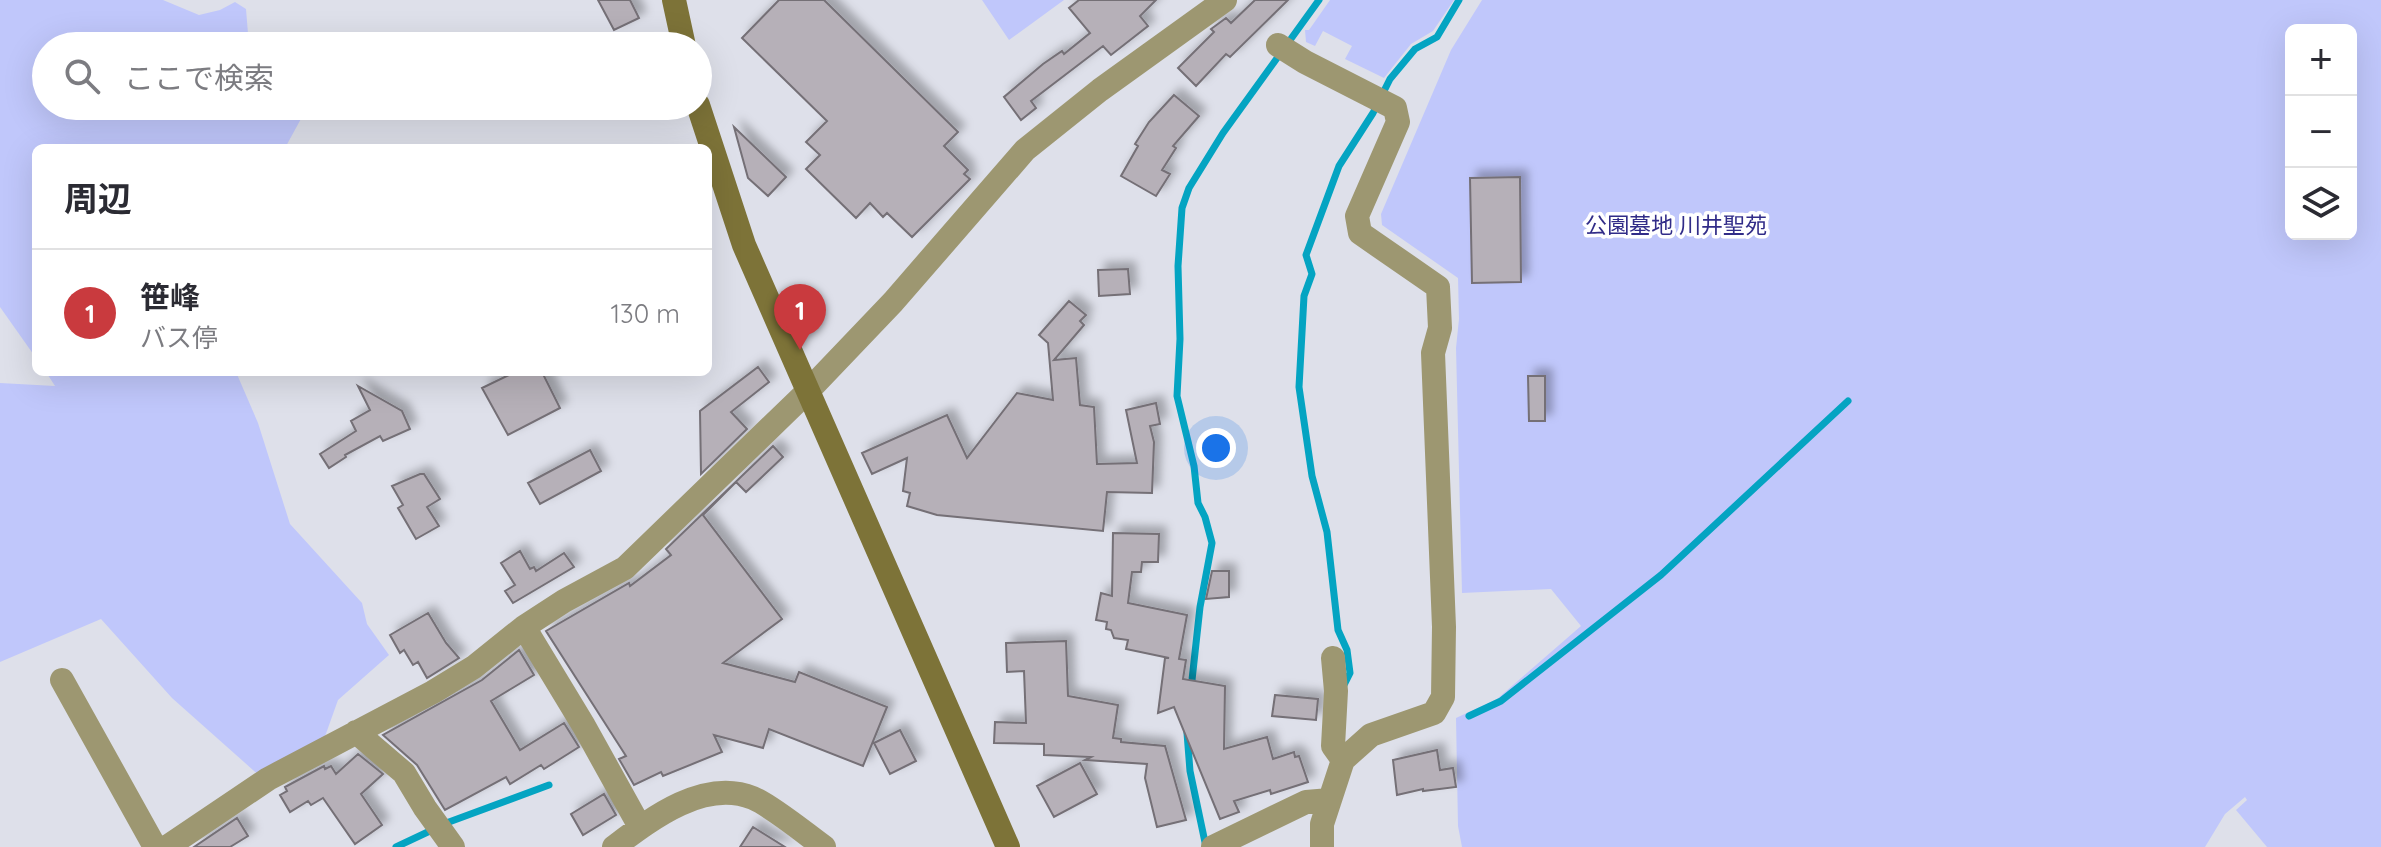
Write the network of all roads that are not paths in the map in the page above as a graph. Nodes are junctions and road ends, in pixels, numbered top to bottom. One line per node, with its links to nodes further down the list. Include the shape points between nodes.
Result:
1 (674, 0): 3 (street)
2 (1225, 0): 8 (street, via 1025,150)
3 (681, 32)
4 (1278, 45): 13 (street, via 1395,108 1398,122 1357,216 1360,233 1438,287 1440,328 1433,353 1443,697 1434,713 1371,735)
5 (703, 120): 6 (street)
6 (711, 144)
7 (712, 148): 8 (street, via 744,245)
8 (809, 390): 9 (street, via 625,568); 20 (street)
9 (524, 627): 12 (street, via 474,667); 15 (street)
10 (1333, 658): 13 (street, via 1333,746)
11 (62, 680): 16 (street)
12 (356, 732): 16 (street, via 268,779); 17 (street, via 404,773)
13 (1343, 760): 14 (street)
14 (1330, 800): 21 (street, via 1306,802); 22 (street)
15 (640, 827): 18 (street); 19 (street, via 687,801 722,792 753,798)
16 (171, 846)
17 (453, 847)
18 (614, 847)
19 (824, 847)
20 (1008, 847)
21 (1213, 847)
22 (1322, 847)

